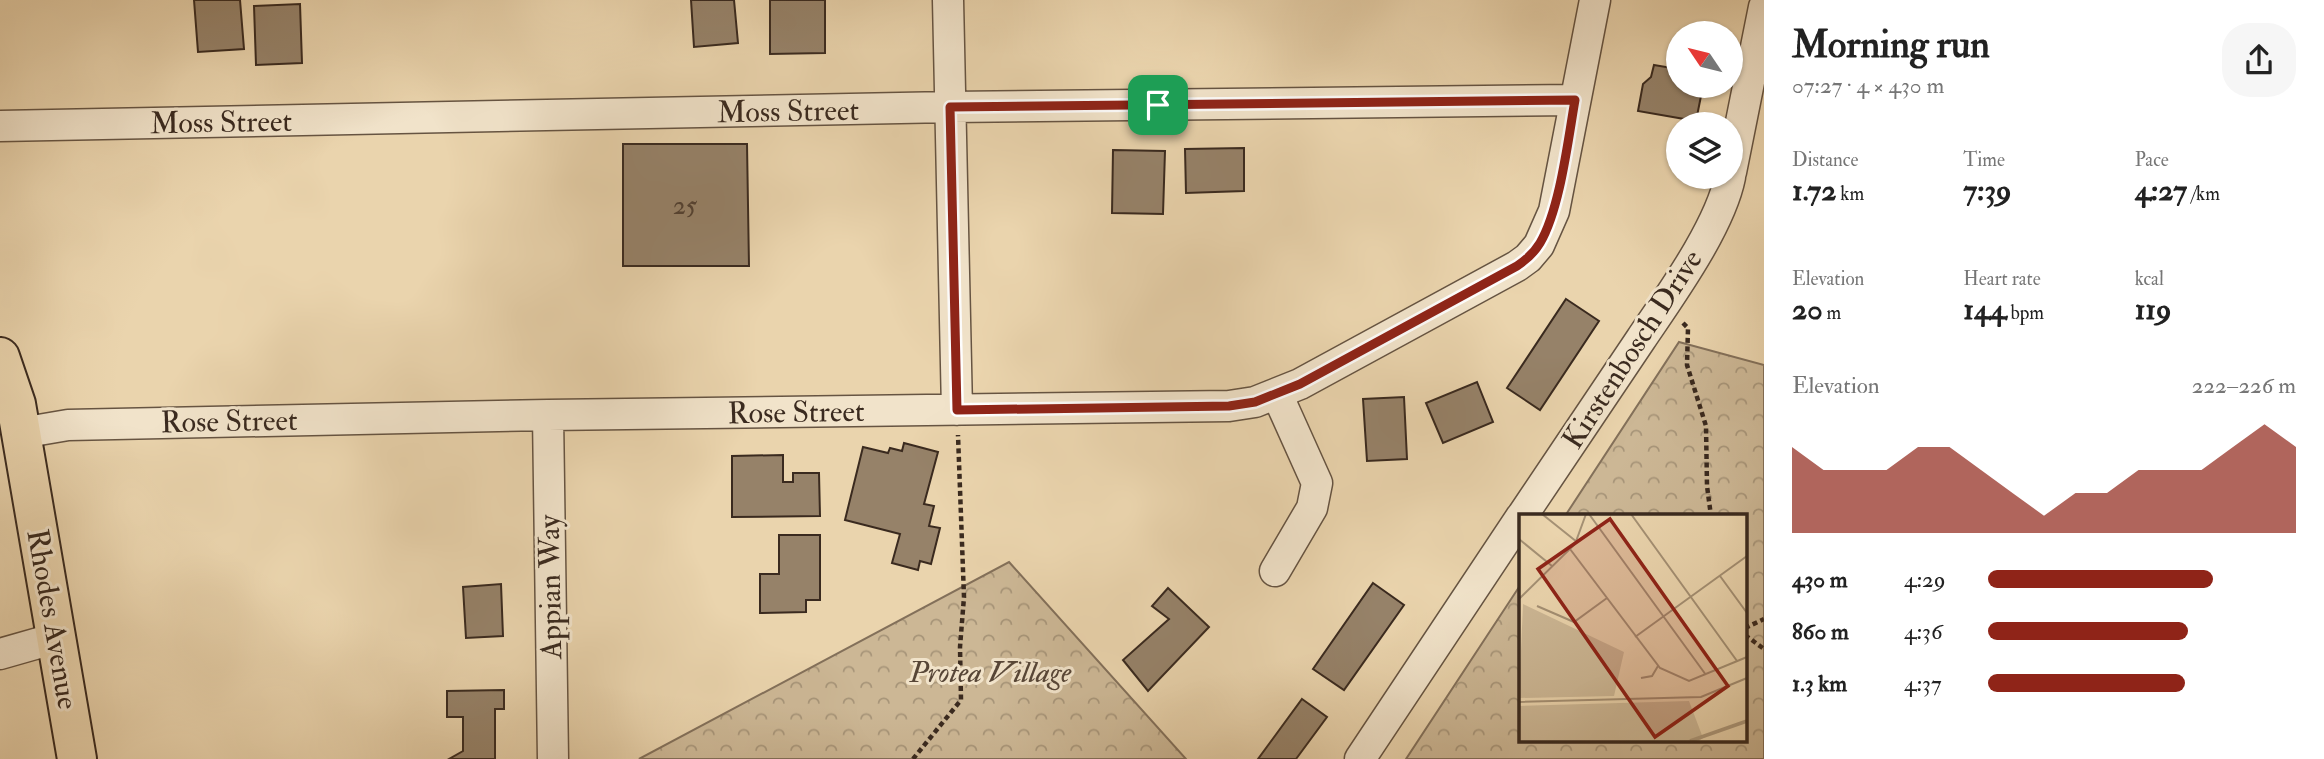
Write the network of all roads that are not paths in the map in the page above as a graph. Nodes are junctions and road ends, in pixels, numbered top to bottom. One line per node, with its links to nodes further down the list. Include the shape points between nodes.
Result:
1 (948, 0): 5 (street)
2 (1595, 0): 4 (street)
3 (1764, 7): 6 (street, Kirstenbosch Drive)
4 (1575, 100): 5 (street, Moss Street); 10 (street, Rose Street, via 1554,211 1533,252 1517,266)
5 (950, 107): 7 (street, Moss Street); 11 (street)
6 (1743, 112)
7 (0, 126)
8 (1727, 189): 14 (street, Kirstenbosch Drive, via 1704,239 1664,305)
9 (0, 357): 13 (main road, Rhodes Avenue)
10 (1277, 394): 11 (street, Rose Street, via 1229,406); 16 (street, via 1317,484 1312,508)
11 (957, 410): 12 (street, Rose Street)
12 (548, 415): 13 (street, Rose Street, via 68,425); 20 (street, Appian Way)
13 (21, 433): 17 (main road, Rhodes Avenue)
14 (1523, 514)
15 (1519, 520): 21 (street, Kirstenbosch Drive)
16 (1275, 571)
17 (56, 638): 18 (street); 19 (main road, Rhodes Avenue)
18 (0, 654)
19 (77, 759)
20 (553, 759)
21 (1360, 759)

